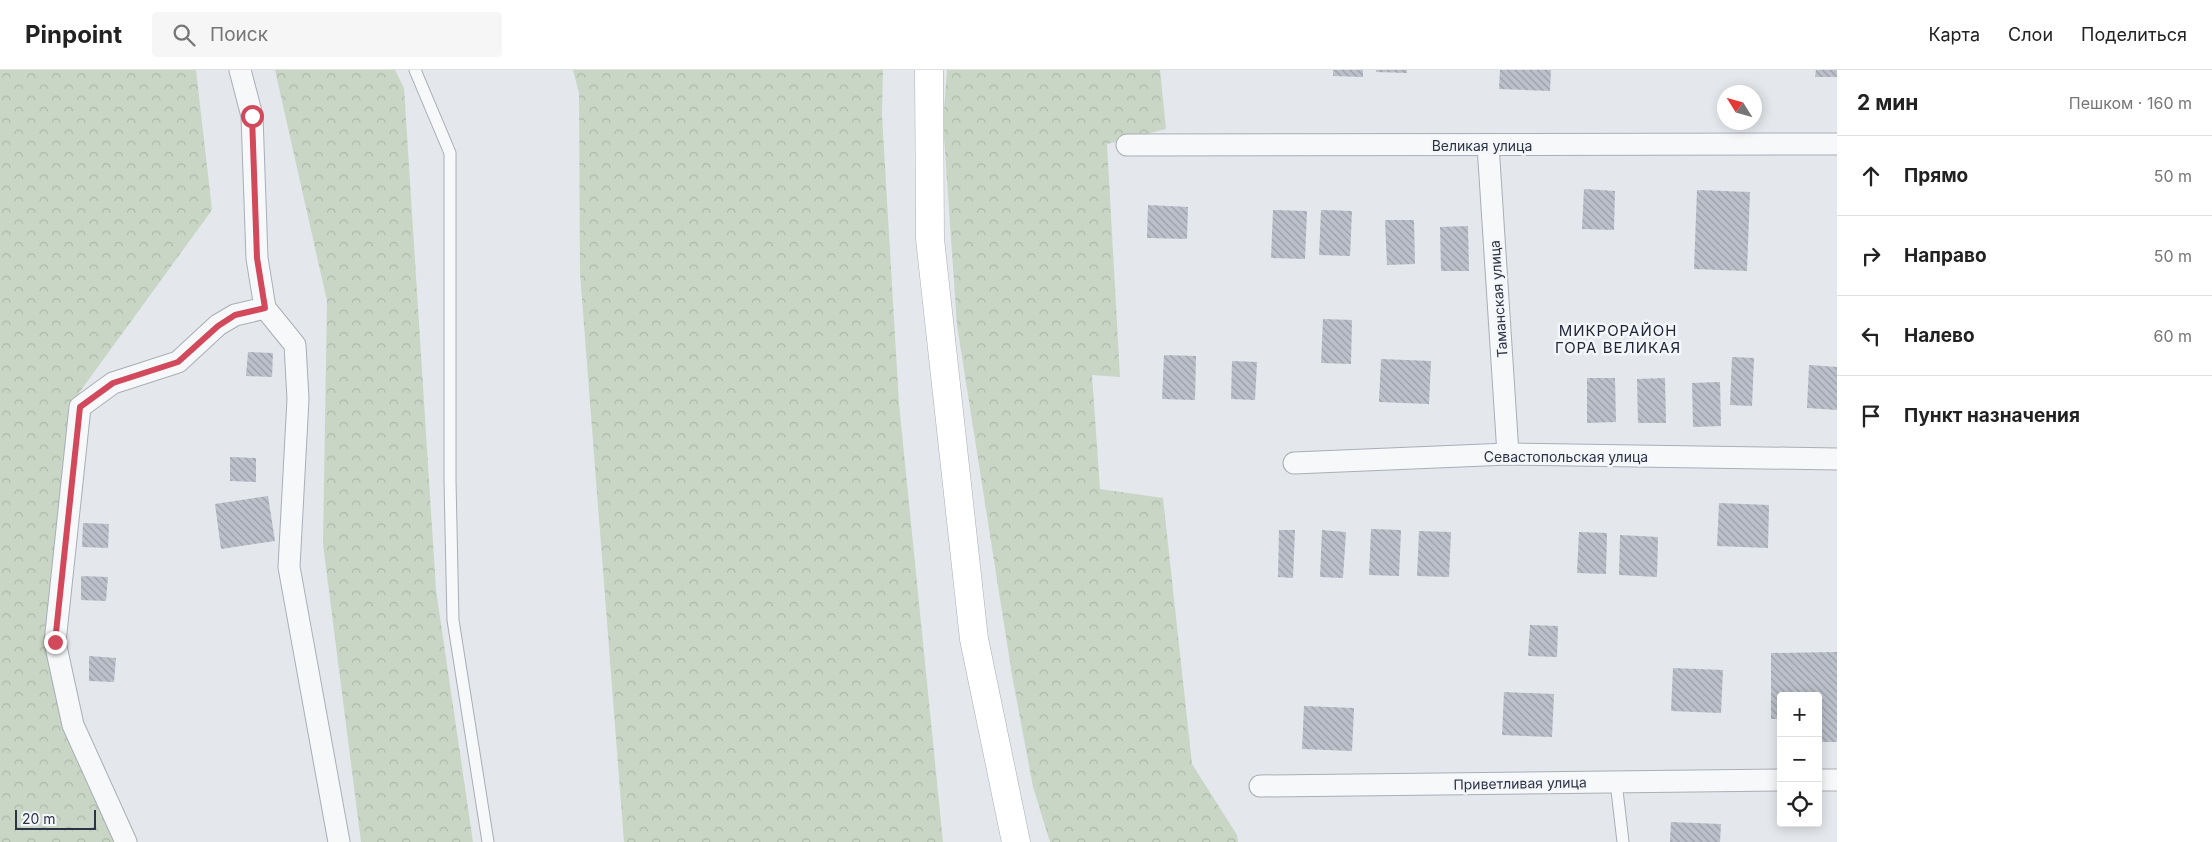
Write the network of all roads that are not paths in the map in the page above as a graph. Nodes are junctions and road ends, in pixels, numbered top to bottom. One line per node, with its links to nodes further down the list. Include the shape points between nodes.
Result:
1 (240, 70): 7 (street, via 252,116 257,258)
2 (415, 70): 18 (lane, via 450,153 453,620)
3 (929, 70): 19 (main road, via 930,239 974,639)
4 (1837, 144): 6 (street, Великая улица)
5 (1127, 145): 6 (street, Великая улица)
6 (1488, 145): 8 (street, Таманская улица)
7 (265, 308): 16 (street, via 235,315 178,362 113,383 80,407 55,642 73,725); 17 (street, via 295,345 298,399 289,567)
8 (1508, 454): 9 (street, Севастопольская улица); 10 (street, Севастопольская улица)
9 (1837, 459)
10 (1294, 463)
11 (1777, 780): 14 (street, Приветливая улица)
12 (1822, 780): 13 (street)
13 (1837, 780)
14 (1616, 782): 15 (street, Приветливая улица); 20 (lane)
15 (1260, 786)
16 (126, 842)
17 (339, 842)
18 (488, 842)
19 (1016, 842)
20 (1623, 842)

